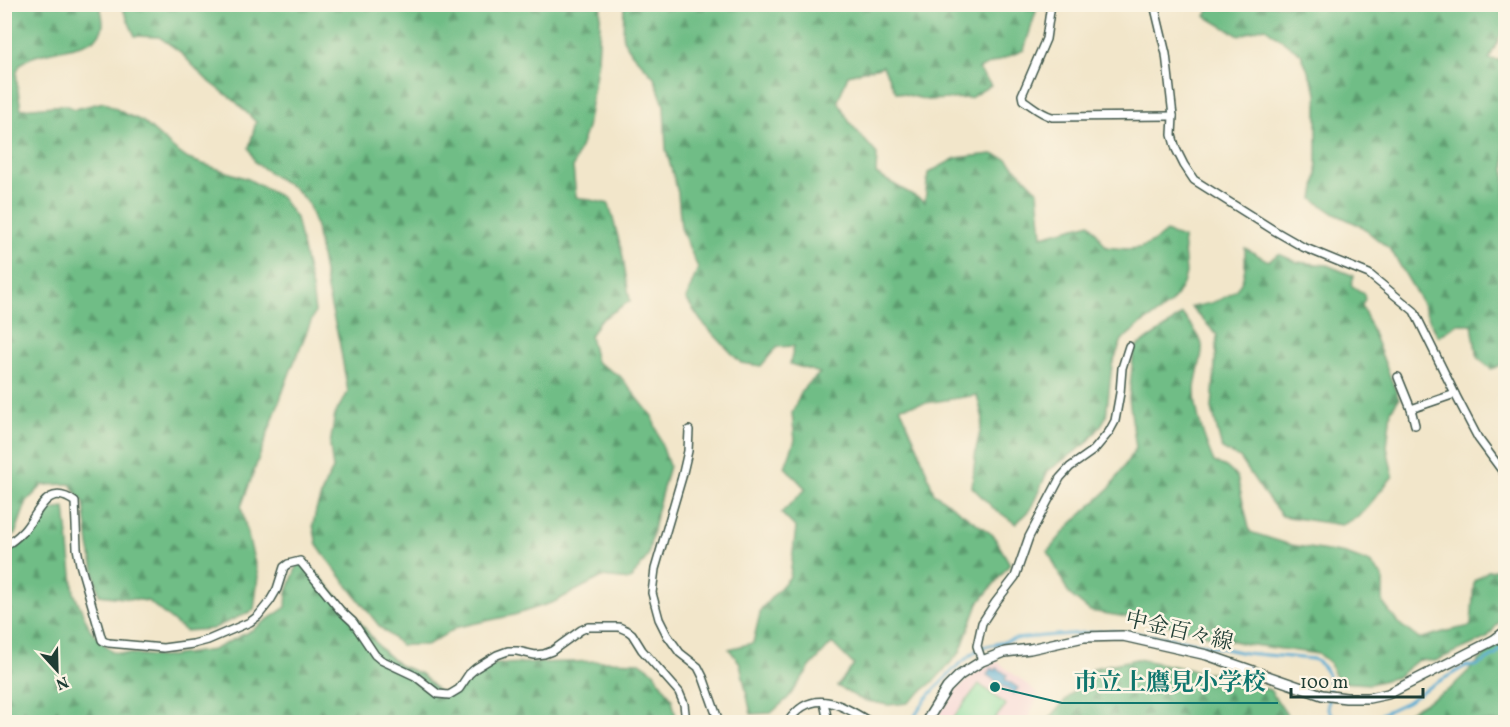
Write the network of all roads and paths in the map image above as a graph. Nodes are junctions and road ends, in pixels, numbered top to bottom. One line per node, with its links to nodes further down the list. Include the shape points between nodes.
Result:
1 (1051, 4): 3 (street, via 1046,39 1022,94 1023,100 1039,113 1052,117)
2 (1154, 4): 3 (street, via 1166,54)
3 (1173, 117): 6 (street, via 1176,149 1194,180 1303,247 1370,274 1414,311)
4 (1129, 346): 13 (street, via 1115,421 1094,450 1060,478 1029,537 1015,577 982,623 977,646)
5 (1398, 376): 7 (street)
6 (1455, 394): 7 (street); 10 (street, via 1478,438)
7 (1412, 409): 8 (street)
8 (1415, 425)
9 (689, 430): 16 (street, via 686,460 655,569 652,593 658,619 667,635 703,676)
10 (1506, 476)
11 (4, 547): 15 (street, via 23,533 46,498 69,498 75,502 80,564 102,640 163,648 208,640 250,622 270,601 284,567 300,561 353,622 375,656 415,676 438,694 459,689 469,674 497,655 508,651 544,654 588,627 619,627 632,634 680,692)
12 (1506, 631): 13 (main road, 中金百々線, via 1388,693 1369,698 1322,695 1207,654 1123,636 1084,637)
13 (982, 659): 20 (main road, 中金百々線, via 947,688)
14 (824, 702): 17 (street, via 803,706); 18 (street); 19 (street, via 846,707)
15 (686, 723)
16 (719, 723)
17 (788, 723)
18 (828, 723)
19 (870, 723)
20 (926, 723)

